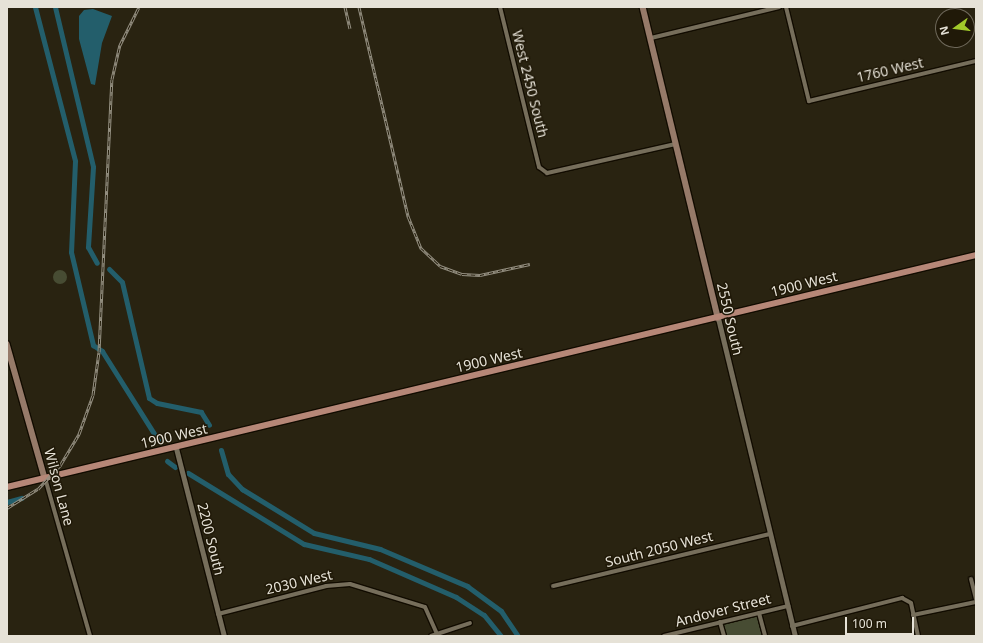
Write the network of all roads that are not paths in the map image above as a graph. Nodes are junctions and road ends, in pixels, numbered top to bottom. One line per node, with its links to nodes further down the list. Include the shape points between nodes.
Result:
1 (500, 7): 7 (street, West 2450 South, via 539,167 547,174)
2 (643, 7): 5 (main road, 2550 South)
3 (779, 7): 5 (street)
4 (786, 7): 6 (street, 1760 West, via 809,101)
5 (651, 38): 7 (main road, 2550 South)
6 (976, 61)
7 (676, 144): 9 (main road, 2550 South)
8 (976, 255): 9 (main road, 1900 West)
9 (718, 318): 11 (main road, 1900 West); 14 (street, 2550 South)
10 (7, 344): 12 (main road, Wilson Lane)
11 (176, 448): 12 (main road, 1900 West); 21 (street, 2200 South)
12 (45, 478): 13 (main road, 1900 West); 28 (street, Wilson Lane)
13 (7, 487)
14 (770, 534): 16 (street, South 2050 West); 19 (street, 2550 South)
15 (971, 579): 17 (street)
16 (553, 586)
17 (976, 598)
18 (976, 602): 22 (street)
19 (788, 606): 20 (street, Andover Street); 25 (street, 2550 South)
20 (759, 613): 23 (street, Andover Street); 34 (street)
21 (218, 614): 27 (street, 2030 West, via 326,586 350,584 425,607); 29 (street, 2200 South)
22 (913, 616): 25 (street, via 907,599); 36 (street)
23 (720, 622): 26 (street, Andover Street); 33 (street)
24 (470, 623): 27 (street)
25 (792, 626): 35 (street, 2550 South)
26 (687, 630): 31 (street, Andover Street); 32 (street)
27 (438, 635): 30 (street)
28 (90, 636)
29 (224, 636)
30 (431, 636)
31 (664, 636)
32 (688, 636)
33 (724, 636)
34 (765, 636)
35 (795, 636)
36 (918, 636)

